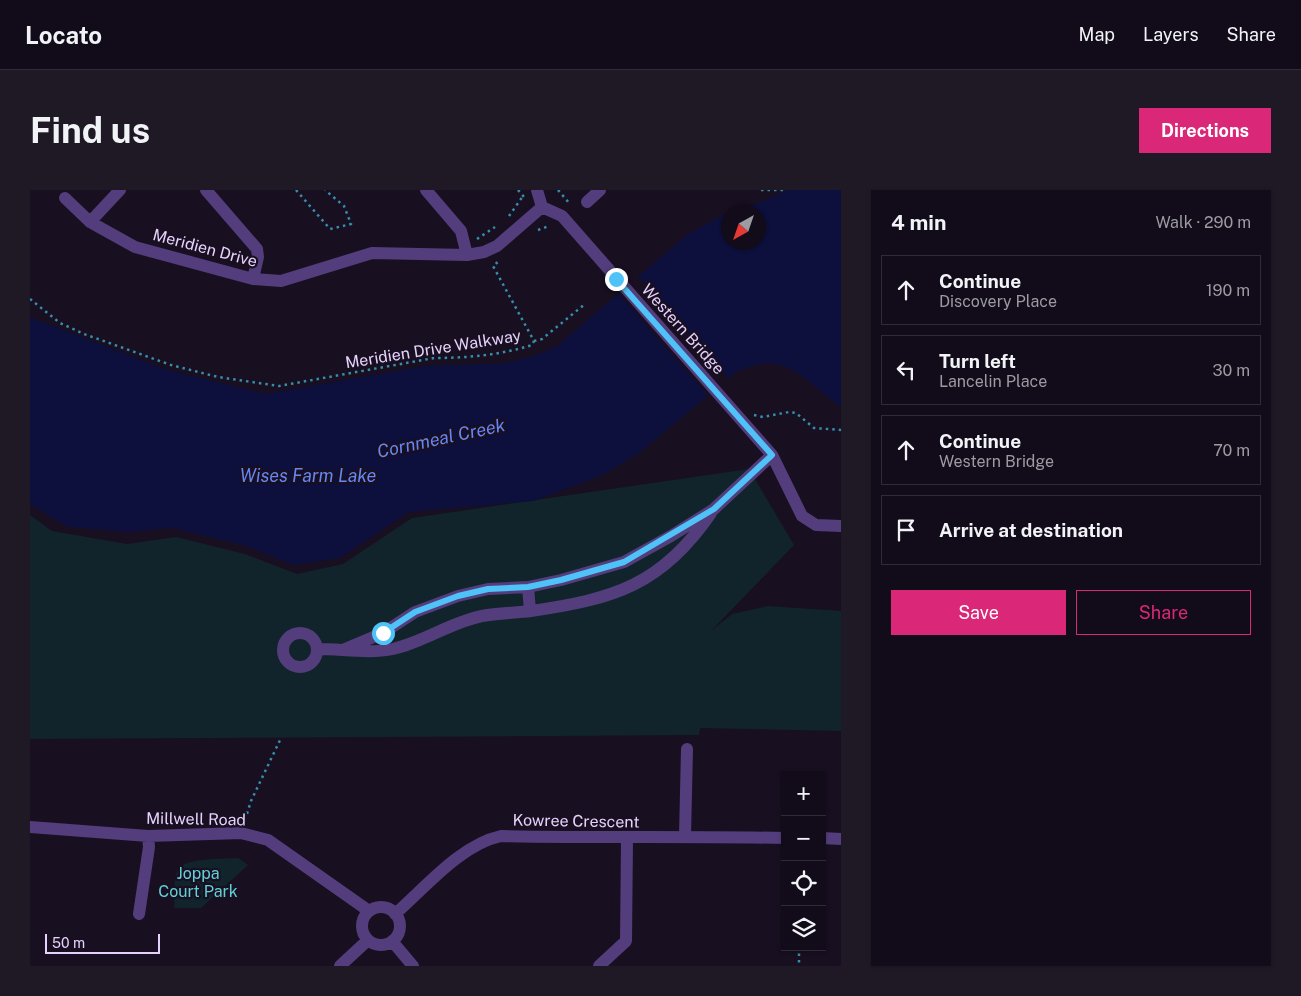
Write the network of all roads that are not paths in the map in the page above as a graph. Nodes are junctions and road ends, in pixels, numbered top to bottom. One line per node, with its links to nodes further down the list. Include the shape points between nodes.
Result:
1 (120, 190): 9 (street)
2 (206, 190): 11 (street, via 257,249)
3 (426, 190): 10 (street, via 461,230)
4 (537, 190): 8 (street)
5 (600, 190): 7 (street)
6 (65, 198): 9 (street, Meridien Drive)
7 (587, 202)
8 (542, 207): 10 (street, Meridien Drive, via 497,246); 12 (street, Western Bridge, via 562,216)
9 (90, 222): 11 (street, Meridien Drive, via 134,247)
10 (467, 255): 11 (street, Meridien Drive, via 372,253 281,281)
11 (253, 279)
12 (772, 455): 13 (street); 14 (street, Western Bridge, via 802,516 816,525)
13 (714, 509): 15 (street, via 624,562); 16 (street, via 682,550 637,585 588,602)
14 (841, 526)
15 (528, 587): 16 (street); 18 (street, via 488,589 458,596 415,612 383,633)
16 (530, 611): 18 (street, via 463,621 394,649 374,652)
17 (318, 649): 18 (street)
18 (345, 649)
19 (687, 749): 22 (street)
20 (30, 827): 21 (street, Millwell Road)
21 (148, 836): 27 (street, Millwell Road, via 241,833 268,840); 28 (street)
22 (685, 836): 23 (street, Kowree Crescent); 25 (street, Kowree Crescent)
23 (781, 838)
24 (826, 838): 26 (street)
25 (627, 839): 29 (street, Kowree Crescent, via 501,836 485,840 462,853); 34 (street, via 626,941)
26 (841, 839)
27 (368, 911): 29 (street, via 382,907); 30 (street, via 362,925)
28 (139, 914)
29 (395, 914): 31 (street, via 399,928)
30 (368, 940): 31 (street, via 380,944); 32 (street)
31 (392, 941): 33 (street)
32 (340, 966)
33 (413, 966)
34 (599, 966)

